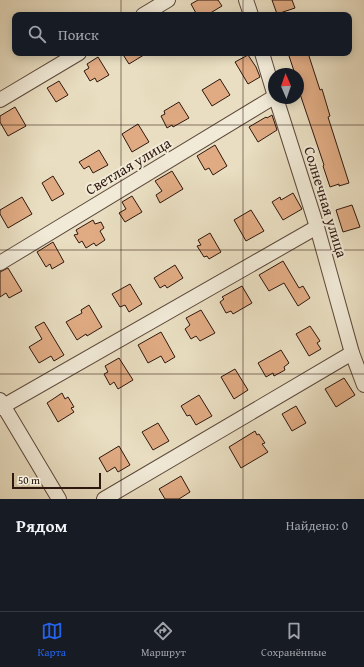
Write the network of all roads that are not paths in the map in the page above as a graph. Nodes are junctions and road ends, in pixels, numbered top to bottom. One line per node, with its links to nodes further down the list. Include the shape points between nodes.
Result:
1 (168, 0): 3 (street)
2 (246, 0): 4 (street)
3 (148, 12)
4 (250, 12)
5 (74, 56): 8 (street)
6 (263, 56): 7 (street)
7 (268, 73)
8 (0, 100)
9 (268, 102): 12 (street, Светлая улица)
10 (277, 104): 11 (street, Солнечная улица)
11 (317, 227): 13 (street, Солнечная улица); 15 (street)
12 (0, 263)
13 (352, 353): 14 (street, Солнечная улица); 17 (street)
14 (364, 385)
15 (1, 405): 16 (street)
16 (60, 499)
17 (104, 499)

